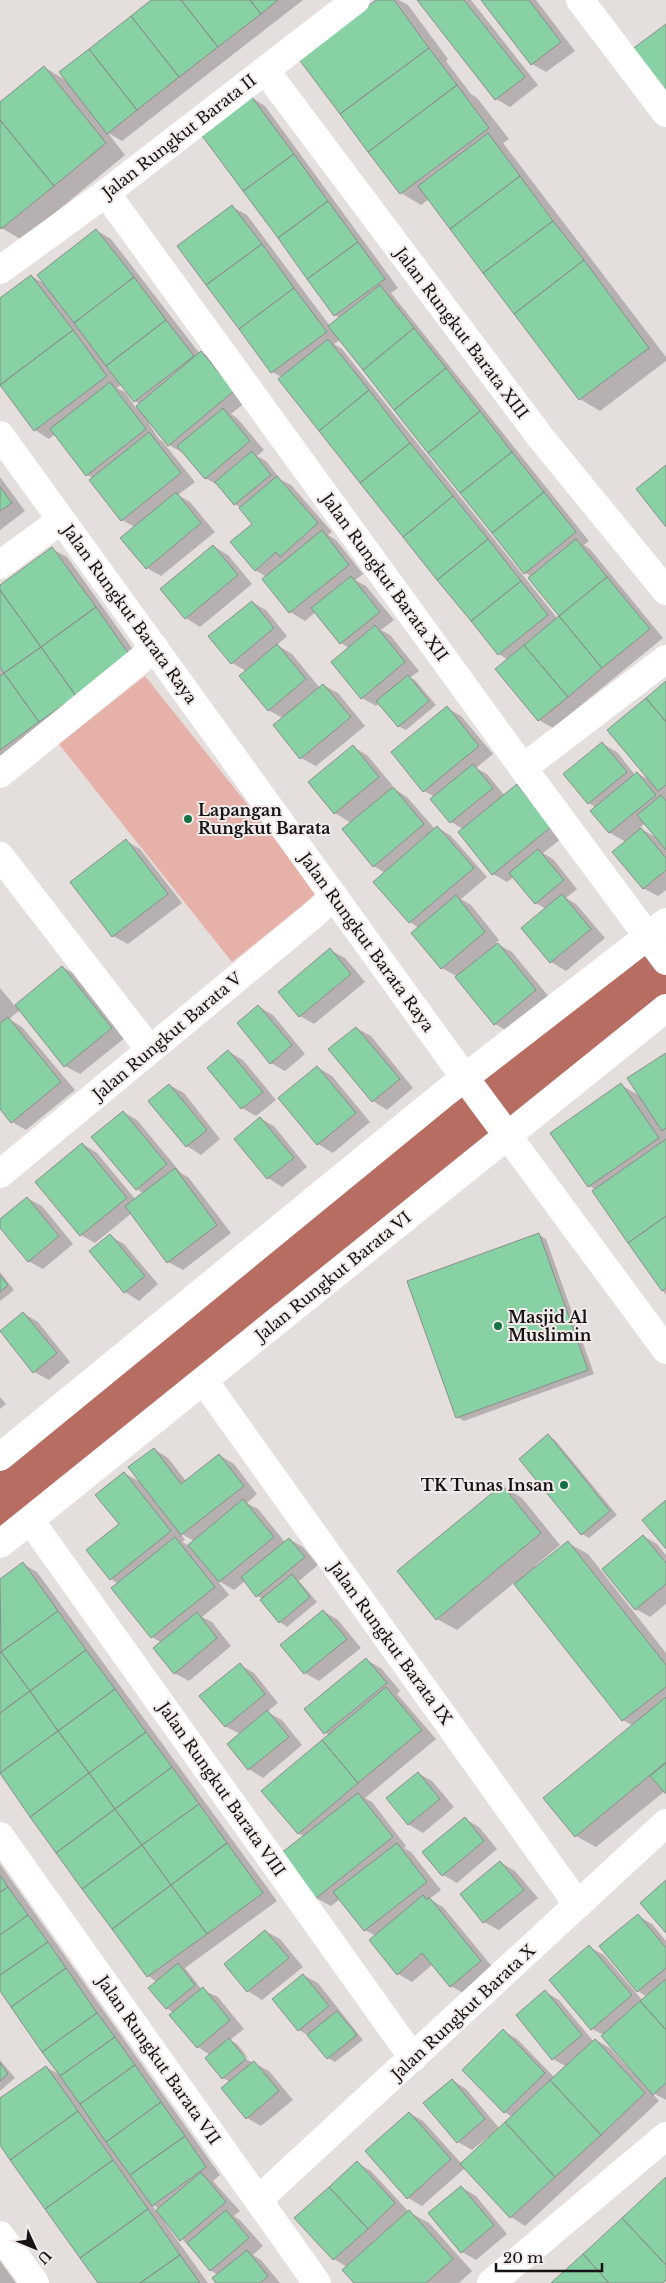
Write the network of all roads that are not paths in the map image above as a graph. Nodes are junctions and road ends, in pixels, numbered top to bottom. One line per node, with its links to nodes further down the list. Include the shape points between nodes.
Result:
1 (356, 0): 3 (street, Jalan Rungkut Barata II)
2 (580, 0): 4 (street)
3 (264, 70): 5 (street, Jalan Rungkut Barata II); 10 (street, Jalan Rungkut Barata XIII, via 541,438)
4 (666, 113)
5 (106, 193): 6 (street, Jalan Rungkut Barata II); 13 (street, Jalan Rungkut Barata XII)
6 (0, 270)
7 (0, 435): 8 (street, Jalan Rungkut Barata Raya)
8 (62, 520): 9 (street); 11 (street, Jalan Rungkut Barata Raya)
9 (0, 564)
10 (666, 591)
11 (154, 648): 14 (street); 16 (street, Jalan Rungkut Barata Raya)
12 (666, 659): 13 (street)
13 (523, 768): 17 (street, Jalan Rungkut Barata XII)
14 (0, 774)
15 (5, 873): 19 (street)
16 (334, 896): 19 (street, Jalan Rungkut Barata V); 20 (street, Jalan Rungkut Barata Raya)
17 (659, 941): 20 (street)
18 (666, 1008): 21 (street, Jalan Rungkut Barata VI)
19 (150, 1050): 22 (street, Jalan Rungkut Barata V)
20 (469, 1083): 21 (street, Jalan Rungkut Barata Raya); 25 (street)
21 (504, 1131): 23 (street, Jalan Rungkut Barata Raya); 24 (street, Jalan Rungkut Barata VI)
22 (0, 1174)
23 (666, 1350)
24 (204, 1381): 26 (street, Jalan Rungkut Barata VI); 30 (street, Jalan Rungkut Barata IX)
25 (0, 1457)
26 (30, 1520): 27 (street, Jalan Rungkut Barata VI); 31 (street, Jalan Rungkut Barata VIII)
27 (0, 1544)
28 (666, 1823): 30 (street, Jalan Rungkut Barata X)
29 (0, 1836): 33 (street, Jalan Rungkut Barata VII)
30 (578, 1905): 31 (street, Jalan Rungkut Barata X)
31 (413, 2058): 33 (street, Jalan Rungkut Barata X)
32 (666, 2136): 37 (street)
33 (258, 2200): 36 (street, Jalan Rungkut Barata VII)
34 (0, 2235): 35 (street)
35 (35, 2283)
36 (317, 2283)
37 (491, 2283)

